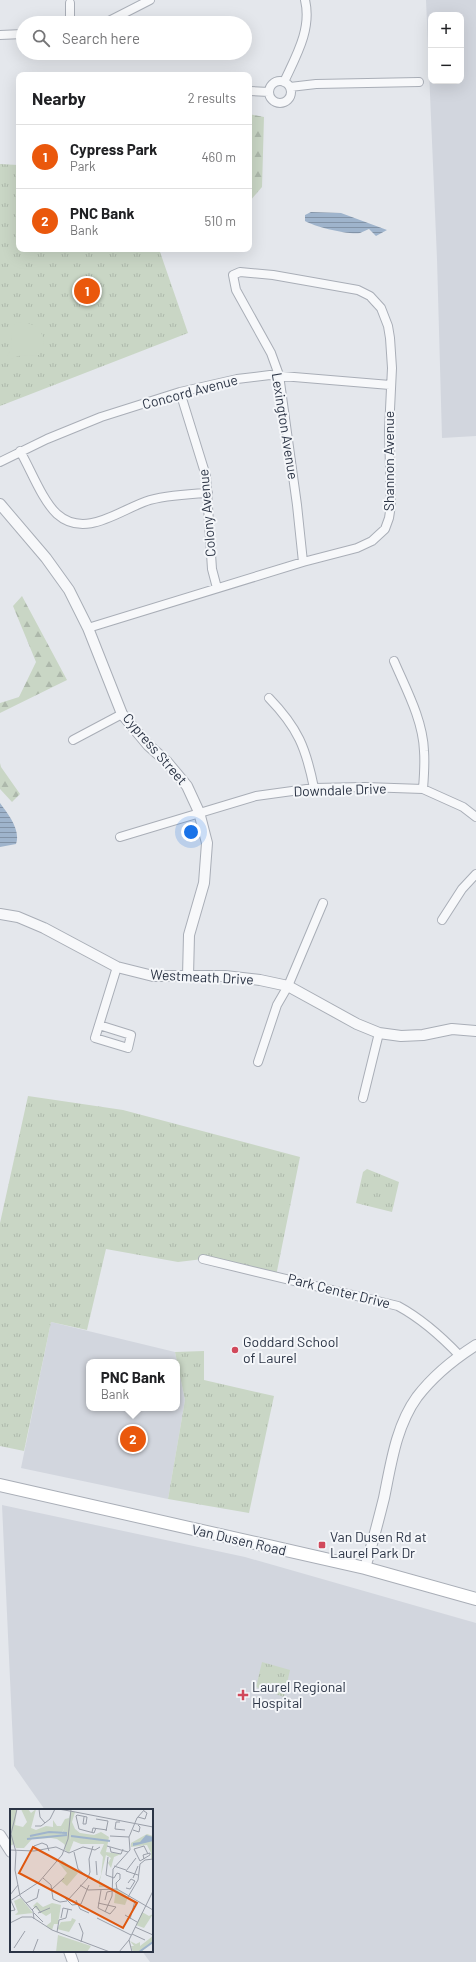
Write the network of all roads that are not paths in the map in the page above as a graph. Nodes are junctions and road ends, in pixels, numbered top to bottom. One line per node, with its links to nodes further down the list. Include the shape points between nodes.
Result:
1 (150, 0): 5 (street)
2 (305, 0): 9 (street, via 306,22)
3 (70, 3): 4 (street)
4 (70, 16)
5 (119, 16)
6 (16, 34): 7 (street)
7 (0, 35)
8 (419, 82): 9 (street)
9 (287, 85): 11 (street, via 276,82); 11 (street, via 291,92 288,99 280,103 273,100)
10 (252, 91): 11 (street)
11 (269, 92)
12 (233, 276): 13 (street, Lexington Avenue, via 236,290 271,353); 14 (street, Shannon Avenue, via 240,272 273,275 358,290 370,296 381,308 388,326 391,353)
13 (279, 375): 14 (street, Concord Avenue); 15 (street, Concord Avenue, via 237,379); 20 (street, Lexington Avenue)
14 (390, 385): 20 (street, Shannon Avenue, via 391,504 387,525 376,537 363,545)
15 (180, 392): 16 (street, Concord Avenue, via 76,426); 18 (street, Colony Avenue, via 205,469)
16 (20, 452): 17 (street, Concord Avenue); 18 (street, via 52,509 64,520 78,524 98,522 151,500)
17 (0, 462)
18 (208, 493): 21 (street, Colony Avenue, via 212,569)
19 (0, 504): 22 (street, Cypress Street, via 54,568 69,590)
20 (303, 562): 21 (street, Shannon Avenue)
21 (217, 588): 22 (street, Shannon Avenue)
22 (88, 628): 25 (street, Cypress Street)
23 (394, 660): 28 (street, via 420,727 424,750)
24 (269, 698): 27 (street, via 285,715 301,739)
25 (122, 714): 26 (street); 29 (street, Cypress Street, via 187,786)
26 (73, 740)
27 (314, 788): 28 (street, Downdale Drive); 29 (street, Downdale Drive, via 256,796)
28 (423, 789): 30 (street, Downdale Drive, via 463,807)
29 (199, 812): 31 (street, Downdale Drive); 37 (street, Cypress Street, via 207,843 204,883 189,935)
30 (476, 817)
31 (120, 837)
32 (476, 874): 35 (street, via 462,889)
33 (323, 903): 38 (street)
34 (0, 914): 36 (street, Westmeath Drive, via 18,917 44,928)
35 (442, 920)
36 (117, 967): 37 (street, Westmeath Drive, via 153,976); 39 (street)
37 (188, 976): 38 (street, Westmeath Drive, via 225,976)
38 (288, 986): 41 (street, Westmeath Drive, via 357,1024); 42 (street, via 278,1005)
39 (99, 1025)
40 (476, 1031): 41 (street, Westmeath Drive, via 452,1029 423,1035 401,1036)
41 (379, 1033): 43 (street)
42 (258, 1062)
43 (363, 1098)
44 (203, 1259): 46 (street, Park Center Drive, via 398,1306 440,1334)
45 (476, 1345): 46 (street)
46 (460, 1356): 48 (street, via 430,1381 417,1398 397,1438)
47 (0, 1485): 48 (main road, Van Dusen Road)
48 (365, 1568): 49 (main road, Van Dusen Road)
49 (476, 1600)
50 (0, 1835): 51 (street)
51 (10, 1850)
52 (68, 1952): 53 (street)
53 (73, 1962)

